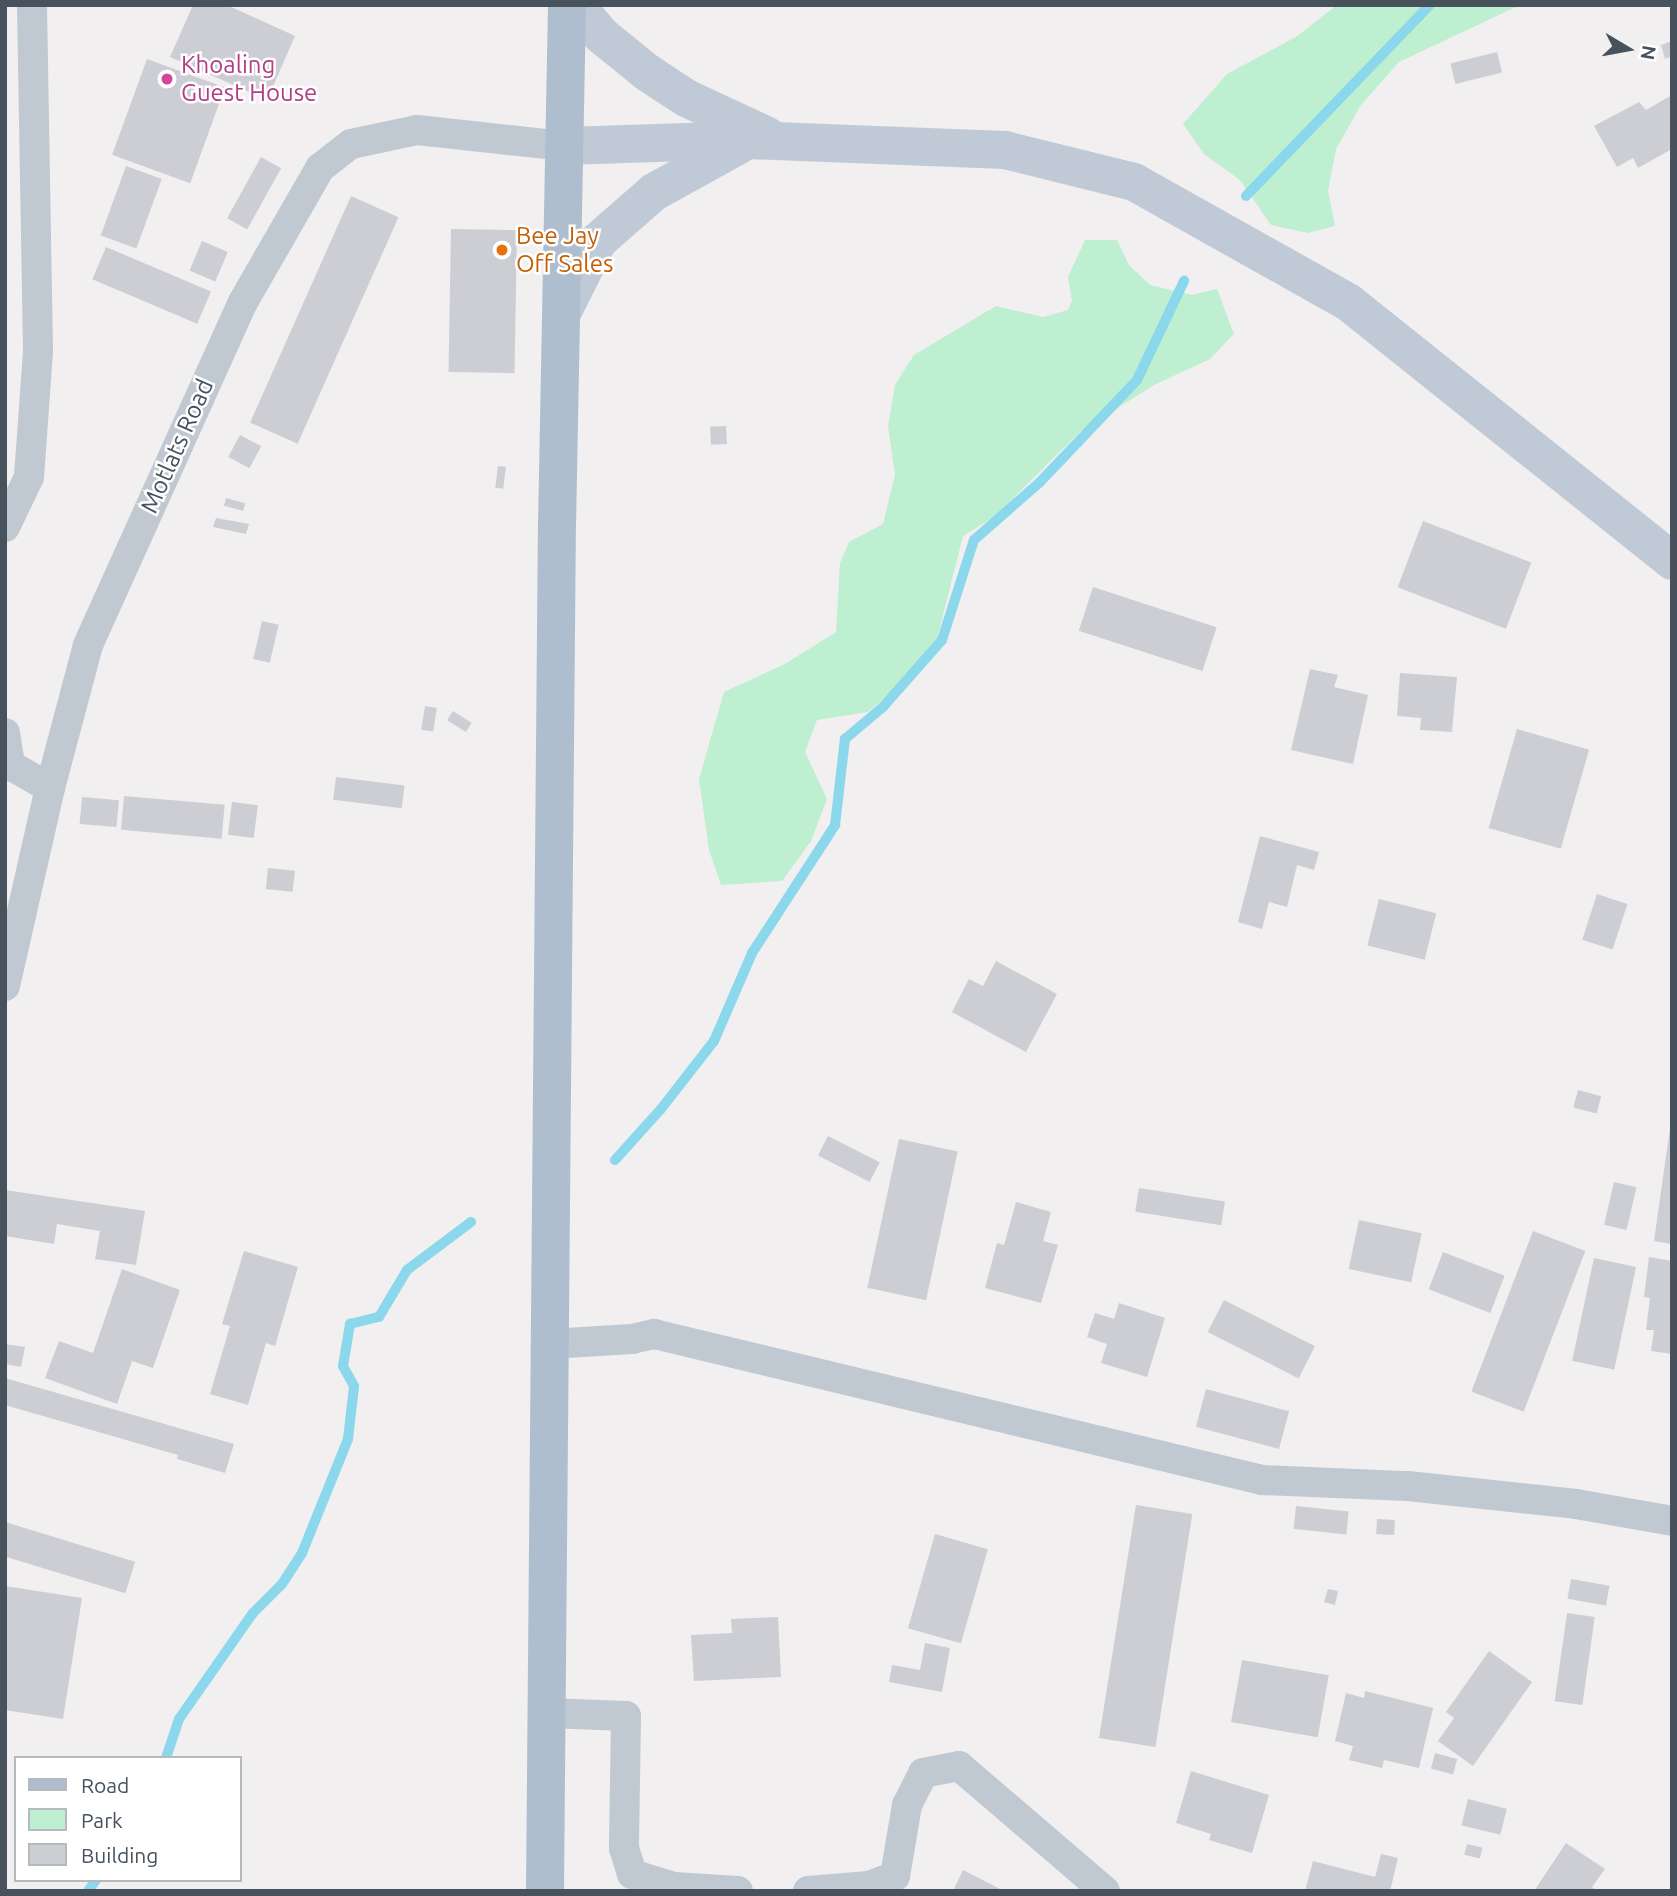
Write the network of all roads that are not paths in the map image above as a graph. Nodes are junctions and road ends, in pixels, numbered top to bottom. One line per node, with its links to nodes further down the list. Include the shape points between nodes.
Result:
1 (32, 5): 7 (street, via 38,350 29,477)
2 (567, 5): 5 (main road)
3 (576, 5): 4 (main road, via 601,35 648,74)
4 (764, 141): 5 (main road); 6 (main road, via 654,192 598,241); 8 (main road, via 1005,150 1134,182 1348,302)
5 (565, 146): 6 (main road); 10 (street, Motlats Road, via 417,130 351,144 320,168 243,302 88,645)
6 (562, 313): 12 (main road)
7 (5, 527)
8 (1672, 561)
9 (5, 733): 10 (street, via 10,765)
10 (50, 788): 11 (street, Motlats Road)
11 (5, 986)
12 (550, 1344): 13 (street, via 654,1334 1262,1480 1408,1486 1576,1504); 14 (main road)
13 (1672, 1521)
14 (548, 1713): 15 (main road); 16 (street, via 626,1716 624,1848 632,1874 674,1887)
15 (545, 1891)
16 (738, 1891)
17 (808, 1891): 18 (street, via 869,1886 895,1875 907,1805 923,1773 959,1766)
18 (1105, 1891)

